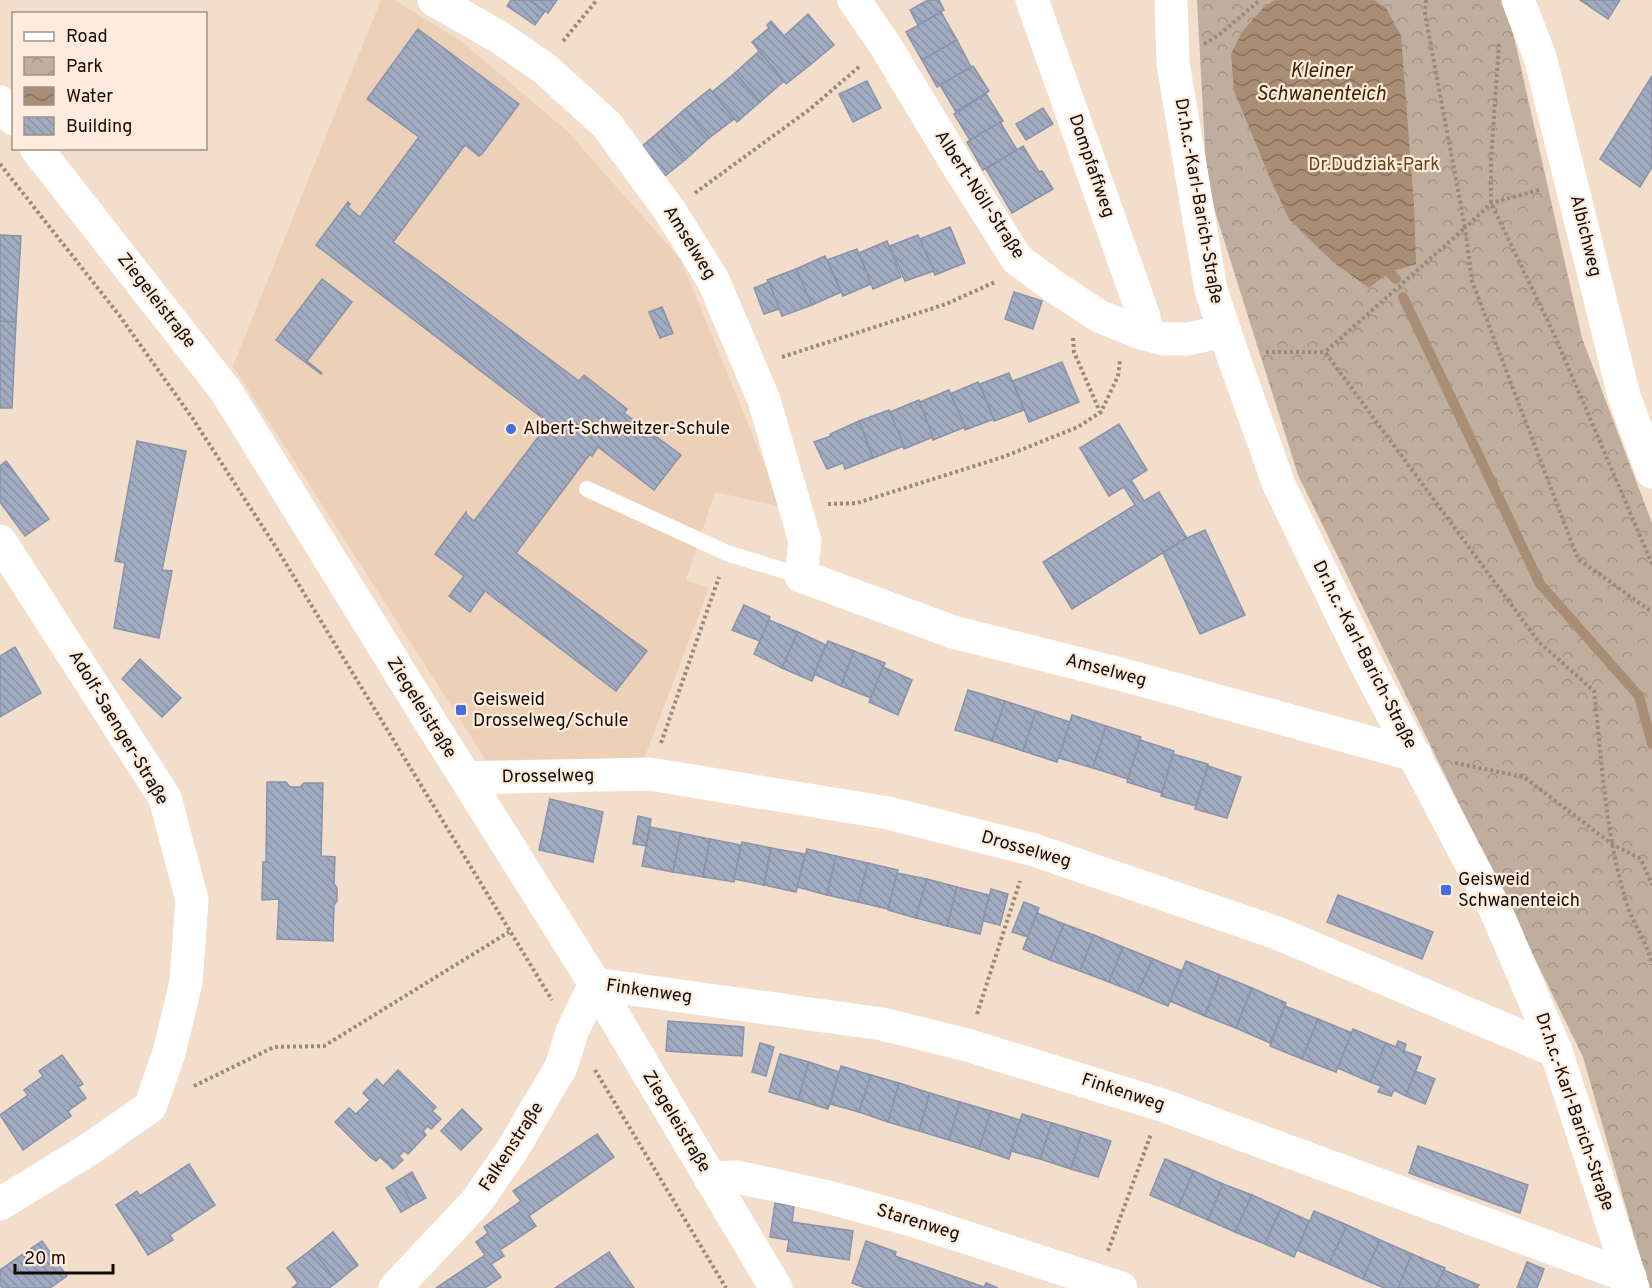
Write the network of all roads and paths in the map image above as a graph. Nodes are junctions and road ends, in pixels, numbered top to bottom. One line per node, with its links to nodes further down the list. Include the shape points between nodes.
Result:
1 (434, 0): 12 (street, Amselweg)
2 (597, 0): 12 (path)
3 (854, 0): 22 (street, Albert-Nöll-Straße, via 1017,259)
4 (1032, 0): 23 (street, Dompfaffweg, via 1144,317)
5 (1171, 0): 24 (street, Dr.h.c.-Karl-Barich-Straße, via 1173,63 1211,290)
6 (1260, 0): 10 (path)
7 (1426, 0): 20 (path, via 1425,14)
8 (1518, 0): 29 (street, Albichweg, via 1540,57 1624,396)
9 (1499, 34): 18 (path)
10 (1219, 35)
11 (863, 63): 19 (path, via 810,109)
12 (544, 68): 19 (street, Amselweg, via 607,125)
13 (0, 102): 14 (street)
14 (12, 117)
15 (38, 150): 39 (street, Ziegeleistraße, via 226,390)
16 (0, 164): 43 (path, via 119,315 193,419 277,549)
17 (1544, 189): 18 (path)
18 (1491, 203): 20 (path); 34 (path, via 1554,334)
19 (670, 211): 26 (street, Amselweg, via 713,280)
20 (1465, 228): 25 (path); 36 (path, via 1472,281 1578,559)
21 (1003, 278): 26 (path, via 946,304)
22 (1081, 304): 23 (street, Albert-Nöll-Straße, via 1099,316); 28 (path, via 1075,315 1074,352)
23 (1145, 334): 24 (street, Albert-Nöll-Straße, via 1164,339)
24 (1228, 342): 25 (path); 37 (street, Dr.h.c.-Karl-Barich-Straße, via 1280,485 1364,660)
25 (1326, 352): 40 (path, via 1538,641 1594,691)
26 (749, 367): 35 (street, Amselweg, via 764,400 805,541)
27 (1118, 376): 28 (path)
28 (1101, 412): 31 (path, via 1078,427 1003,457 857,503)
29 (1652, 472)
30 (586, 489): 33 (lane, Amselweg)
31 (819, 504)
32 (0, 541): 50 (street, Adolf-Saenger-Straße, via 165,798 192,900 186,982 169,1053)
33 (727, 553): 35 (lane, Amselweg); 38 (path)
34 (1652, 564)
35 (801, 576): 37 (street, Amselweg, via 953,632)
36 (1652, 612)
37 (1415, 755): 40 (path, via 1524,777); 48 (street, Dr.h.c.-Karl-Barich-Straße, via 1496,911)
38 (650, 774): 39 (street, Drosselweg); 41 (street, Drosselweg, via 888,813)
39 (465, 778): 45 (street, Ziegeleistraße)
40 (1612, 843): 42 (path, via 1641,859); 44 (path, via 1626,903)
41 (1031, 849): 47 (path); 48 (street, Drosselweg, via 1277,933)
42 (1652, 885)
43 (509, 932): 46 (path); 50 (path, via 324,1046 274,1047)
44 (1652, 965)
45 (595, 984): 46 (street, Falkenstraße); 47 (street, Finkenweg, via 882,1024); 51 (street, Ziegeleistraße)
46 (572, 1032): 55 (street, Falkenstraße, via 561,1067 511,1152 476,1202); 56 (path)
47 (967, 1045): 49 (street, Finkenweg)
48 (1556, 1051): 53 (street, Dr.h.c.-Karl-Barich-Straße)
49 (1162, 1105): 53 (street, Finkenweg); 54 (path)
50 (150, 1107): 52 (street)
51 (710, 1178): 54 (street, Starenweg, via 737,1177 835,1199); 57 (street, Ziegeleistraße)
52 (0, 1204)
53 (1632, 1283)
54 (1109, 1284)
55 (395, 1288)
56 (726, 1288)
57 (776, 1288)

